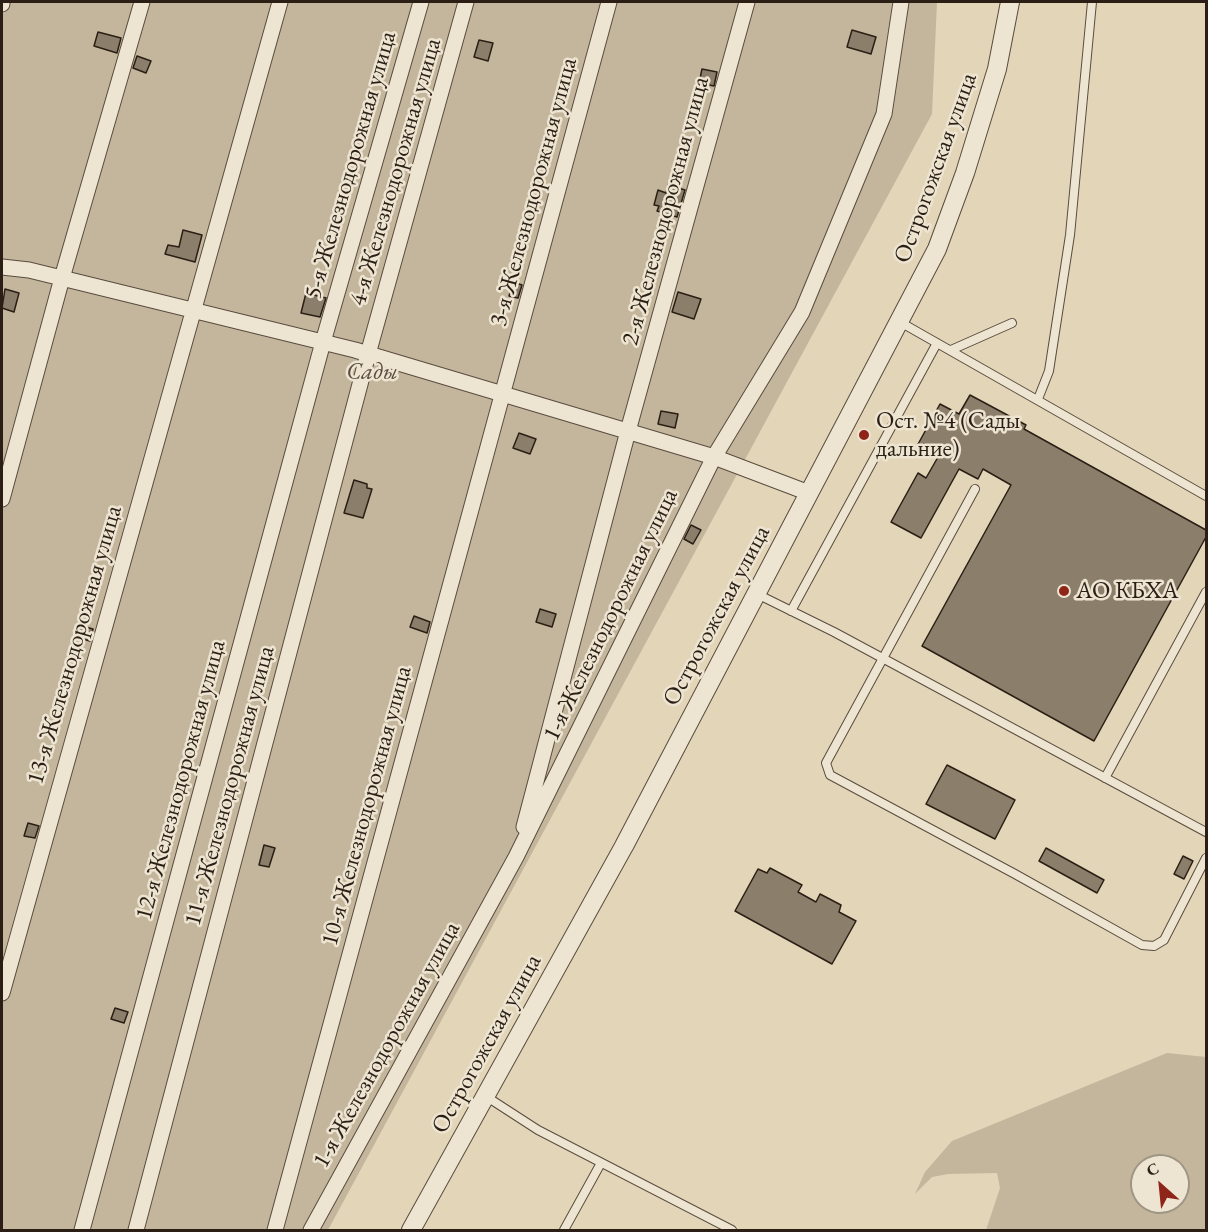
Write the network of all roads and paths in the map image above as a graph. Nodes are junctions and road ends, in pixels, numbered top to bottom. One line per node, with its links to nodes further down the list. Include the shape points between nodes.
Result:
1 (142, 2): 11 (street)
2 (280, 2): 12 (street, 13-я Железнодорожная улица)
3 (422, 2): 15 (street, 5-я Железнодорожная улица)
4 (466, 2): 18 (street, 4-я Железнодорожная улица)
5 (609, 2): 19 (street, 3-я Железнодорожная улица)
6 (747, 2): 21 (street, 2-я Железнодорожная улица)
7 (901, 2): 22 (street, 1-я Железнодорожная улица, via 884,114 802,312)
8 (1010, 2): 13 (street, Острогожская улица, via 997,69 965,173 937,249)
9 (1092, 2): 20 (lane, via 1070,235 1049,371)
10 (2, 267): 11 (street)
11 (62, 278): 12 (street); 26 (street)
12 (192, 310): 15 (street); 35 (street, 13-я Железнодорожная улица)
13 (900, 322): 16 (lane); 24 (street, Острогожская улица)
14 (1012, 322): 17 (lane)
15 (323, 342): 18 (street); 38 (street, 12-я Железнодорожная улица)
16 (937, 342): 17 (lane); 29 (lane)
17 (951, 350): 20 (lane)
18 (368, 354): 19 (street); 39 (street, 11-я Железнодорожная улица)
19 (502, 394): 21 (street); 40 (street, 10-я Железнодорожная улица)
20 (1038, 399): 25 (lane)
21 (628, 432): 22 (street); 33 (street, 2-я Железнодорожная улица)
22 (714, 457): 24 (street); 33 (street, 1-я Железнодорожная улица)
23 (975, 489): 30 (lane)
24 (809, 493): 28 (street, Острогожская улица)
25 (1206, 496)
26 (2, 500)
27 (1206, 592): 31 (lane)
28 (756, 593): 29 (lane); 36 (street, Острогожская улица, via 624,846)
29 (791, 611): 30 (lane)
30 (882, 658): 31 (lane); 34 (lane, via 826,763 830,776 1142,945 1154,946 1164,940)
31 (1105, 778): 32 (lane)
32 (1206, 832)
33 (516, 857): 41 (street, 1-я Железнодорожная улица)
34 (1206, 858)
35 (2, 993)
36 (485, 1096): 37 (lane); 42 (street, Острогожская улица)
37 (601, 1164): 43 (lane); 44 (lane)
38 (82, 1230)
39 (136, 1230)
40 (275, 1230)
41 (311, 1230)
42 (411, 1230)
43 (564, 1230)
44 (732, 1230)

